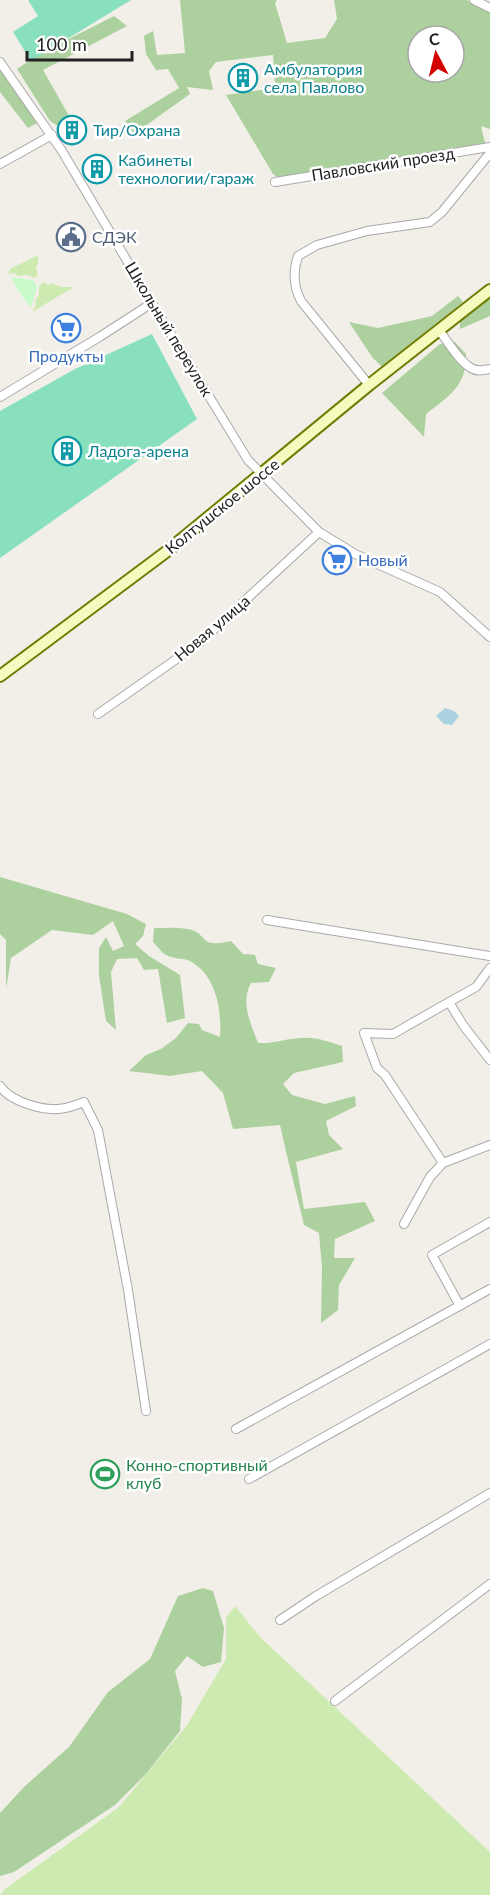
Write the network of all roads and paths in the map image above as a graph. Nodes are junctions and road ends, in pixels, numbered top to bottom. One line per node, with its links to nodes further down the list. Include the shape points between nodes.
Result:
1 (474, 0): 2 (street)
2 (490, 9)
3 (0, 62): 4 (street, Школьный переулок)
4 (52, 135): 7 (street); 10 (street, Школьный переулок)
5 (490, 147): 8 (street, Павловский проезд)
6 (490, 153): 13 (street, via 430,222 367,231 317,245 298,256 294,267 296,291)
7 (0, 164)
8 (276, 182)
9 (490, 290): 11 (main road, Колтушское шоссе)
10 (152, 303): 14 (street); 15 (street, Школьный переулок, via 248,460)
11 (439, 330): 12 (street, via 465,364 479,371); 13 (main road, Колтушское шоссе)
12 (490, 369)
13 (369, 385): 15 (main road, Колтушское шоссе)
14 (0, 397)
15 (261, 474): 16 (street, Школьный переулок); 18 (main road, Колтушское шоссе, via 148,566)
16 (319, 532): 17 (street, Школьный переулок, via 355,554 440,592); 19 (street, Новая улица, via 198,644)
17 (490, 637)
18 (0, 676)
19 (98, 714)
20 (267, 920): 21 (street)
21 (490, 956)
22 (490, 968): 23 (street, via 476,987)
23 (449, 1002): 24 (street); 27 (street, via 393,1034 364,1033 376,1068 385,1075)
24 (490, 1060)
25 (0, 1086): 33 (street, via 5,1094 51,1109 84,1102 98,1130)
26 (490, 1145): 27 (street)
27 (443, 1163): 29 (street, via 430,1177)
28 (490, 1222): 31 (street, via 432,1255)
29 (404, 1224)
30 (490, 1289): 31 (street)
31 (460, 1306): 34 (street)
32 (490, 1344): 35 (street)
33 (146, 1411)
34 (236, 1429)
35 (249, 1479)
36 (490, 1493): 38 (street)
37 (490, 1584): 39 (street)
38 (280, 1620)
39 (334, 1701)

